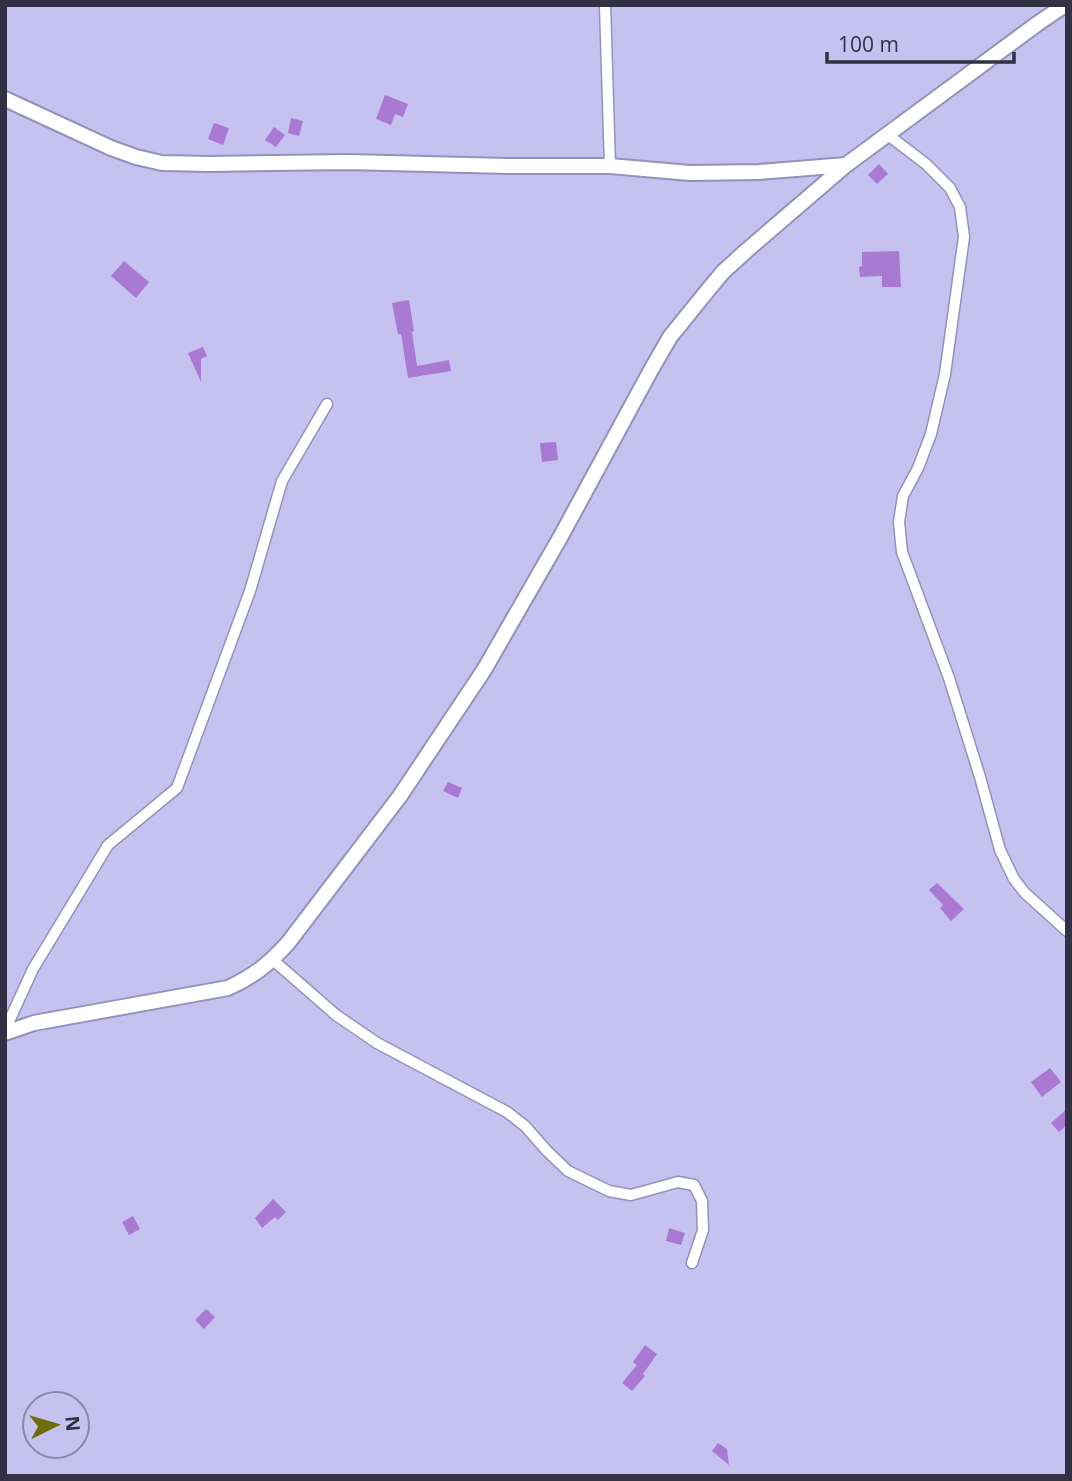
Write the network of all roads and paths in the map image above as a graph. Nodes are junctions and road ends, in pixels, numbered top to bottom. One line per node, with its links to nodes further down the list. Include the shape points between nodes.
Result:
1 (605, 5): 6 (street)
2 (1065, 5): 4 (main road)
3 (5, 99): 6 (main road, via 111,148 162,163)
4 (888, 135): 5 (main road); 8 (street, via 950,188 960,207 964,237 931,434 903,496 899,522 902,552 949,678 1000,850 1025,893)
5 (846, 165): 6 (main road, via 690,173); 9 (main road, via 723,272 670,337 484,670 400,796)
6 (610, 166)
7 (327, 404): 10 (street, via 282,481 250,592 177,788 107,845 33,969)
8 (1067, 932)
9 (273, 960): 10 (main road, via 228,988); 11 (street, via 336,1015 377,1043 507,1112 568,1171 609,1191 631,1195 678,1182 694,1185 702,1202 703,1230)
10 (5, 1031)
11 (692, 1263)

